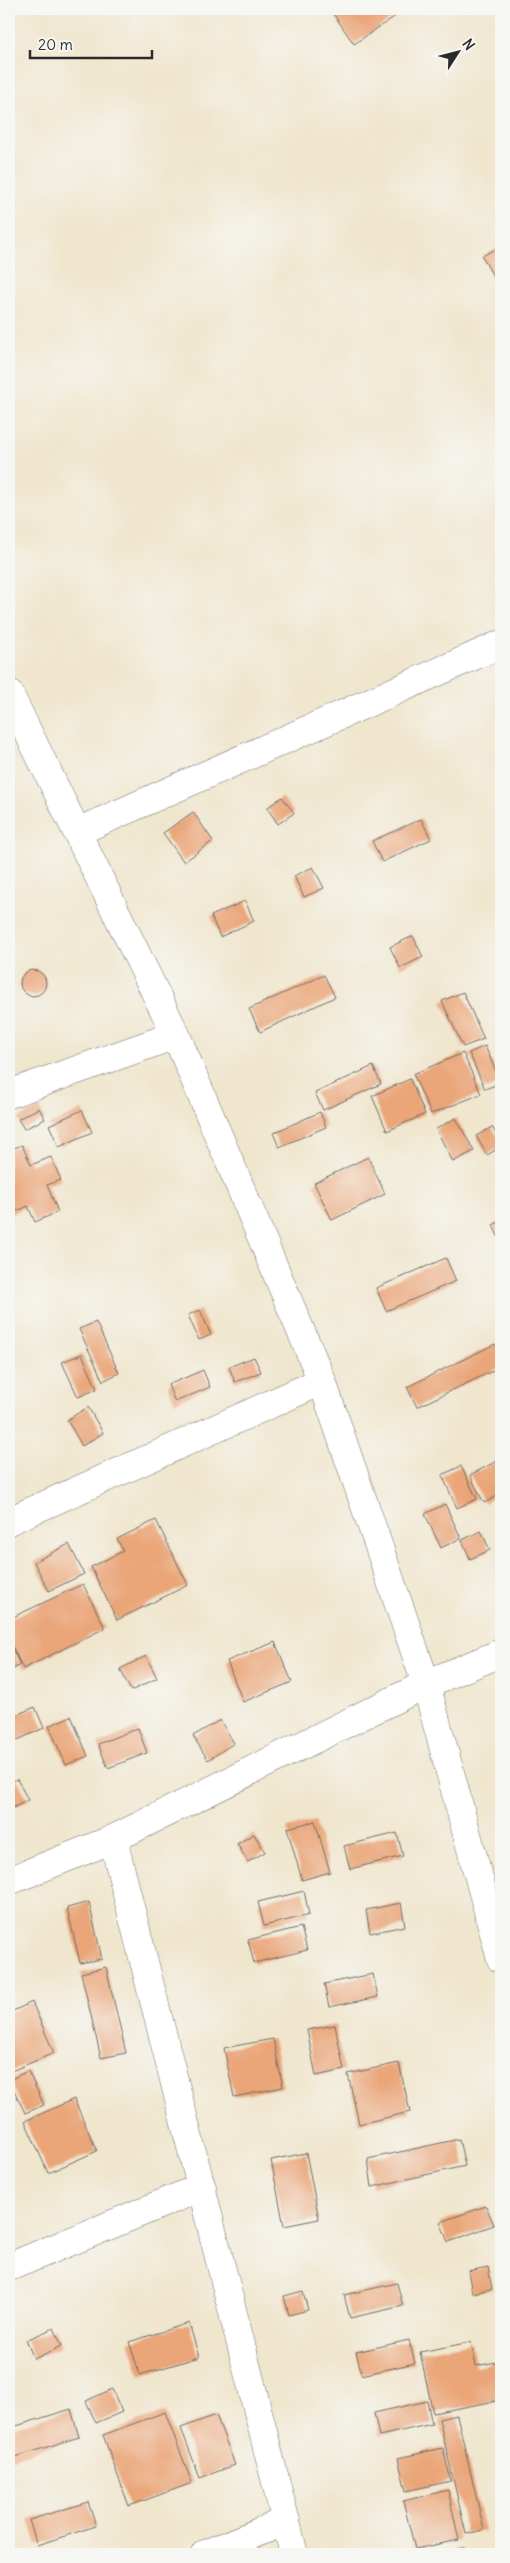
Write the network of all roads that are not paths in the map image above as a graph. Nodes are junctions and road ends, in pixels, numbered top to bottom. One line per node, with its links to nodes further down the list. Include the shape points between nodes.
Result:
1 (501, 644): 3 (street)
2 (9, 693): 3 (street)
3 (77, 832): 4 (street)
4 (176, 1035): 5 (street); 6 (street)
5 (9, 1094)
6 (322, 1381): 7 (street); 9 (street)
7 (9, 1521)
8 (501, 1653): 9 (street)
9 (426, 1684): 10 (street); 12 (street)
10 (113, 1839): 11 (street); 13 (street)
11 (9, 1881)
12 (501, 1958)
13 (202, 2187): 14 (street); 15 (street)
14 (9, 2268)
15 (286, 2521): 16 (street); 17 (street)
16 (205, 2554)
17 (294, 2554)

